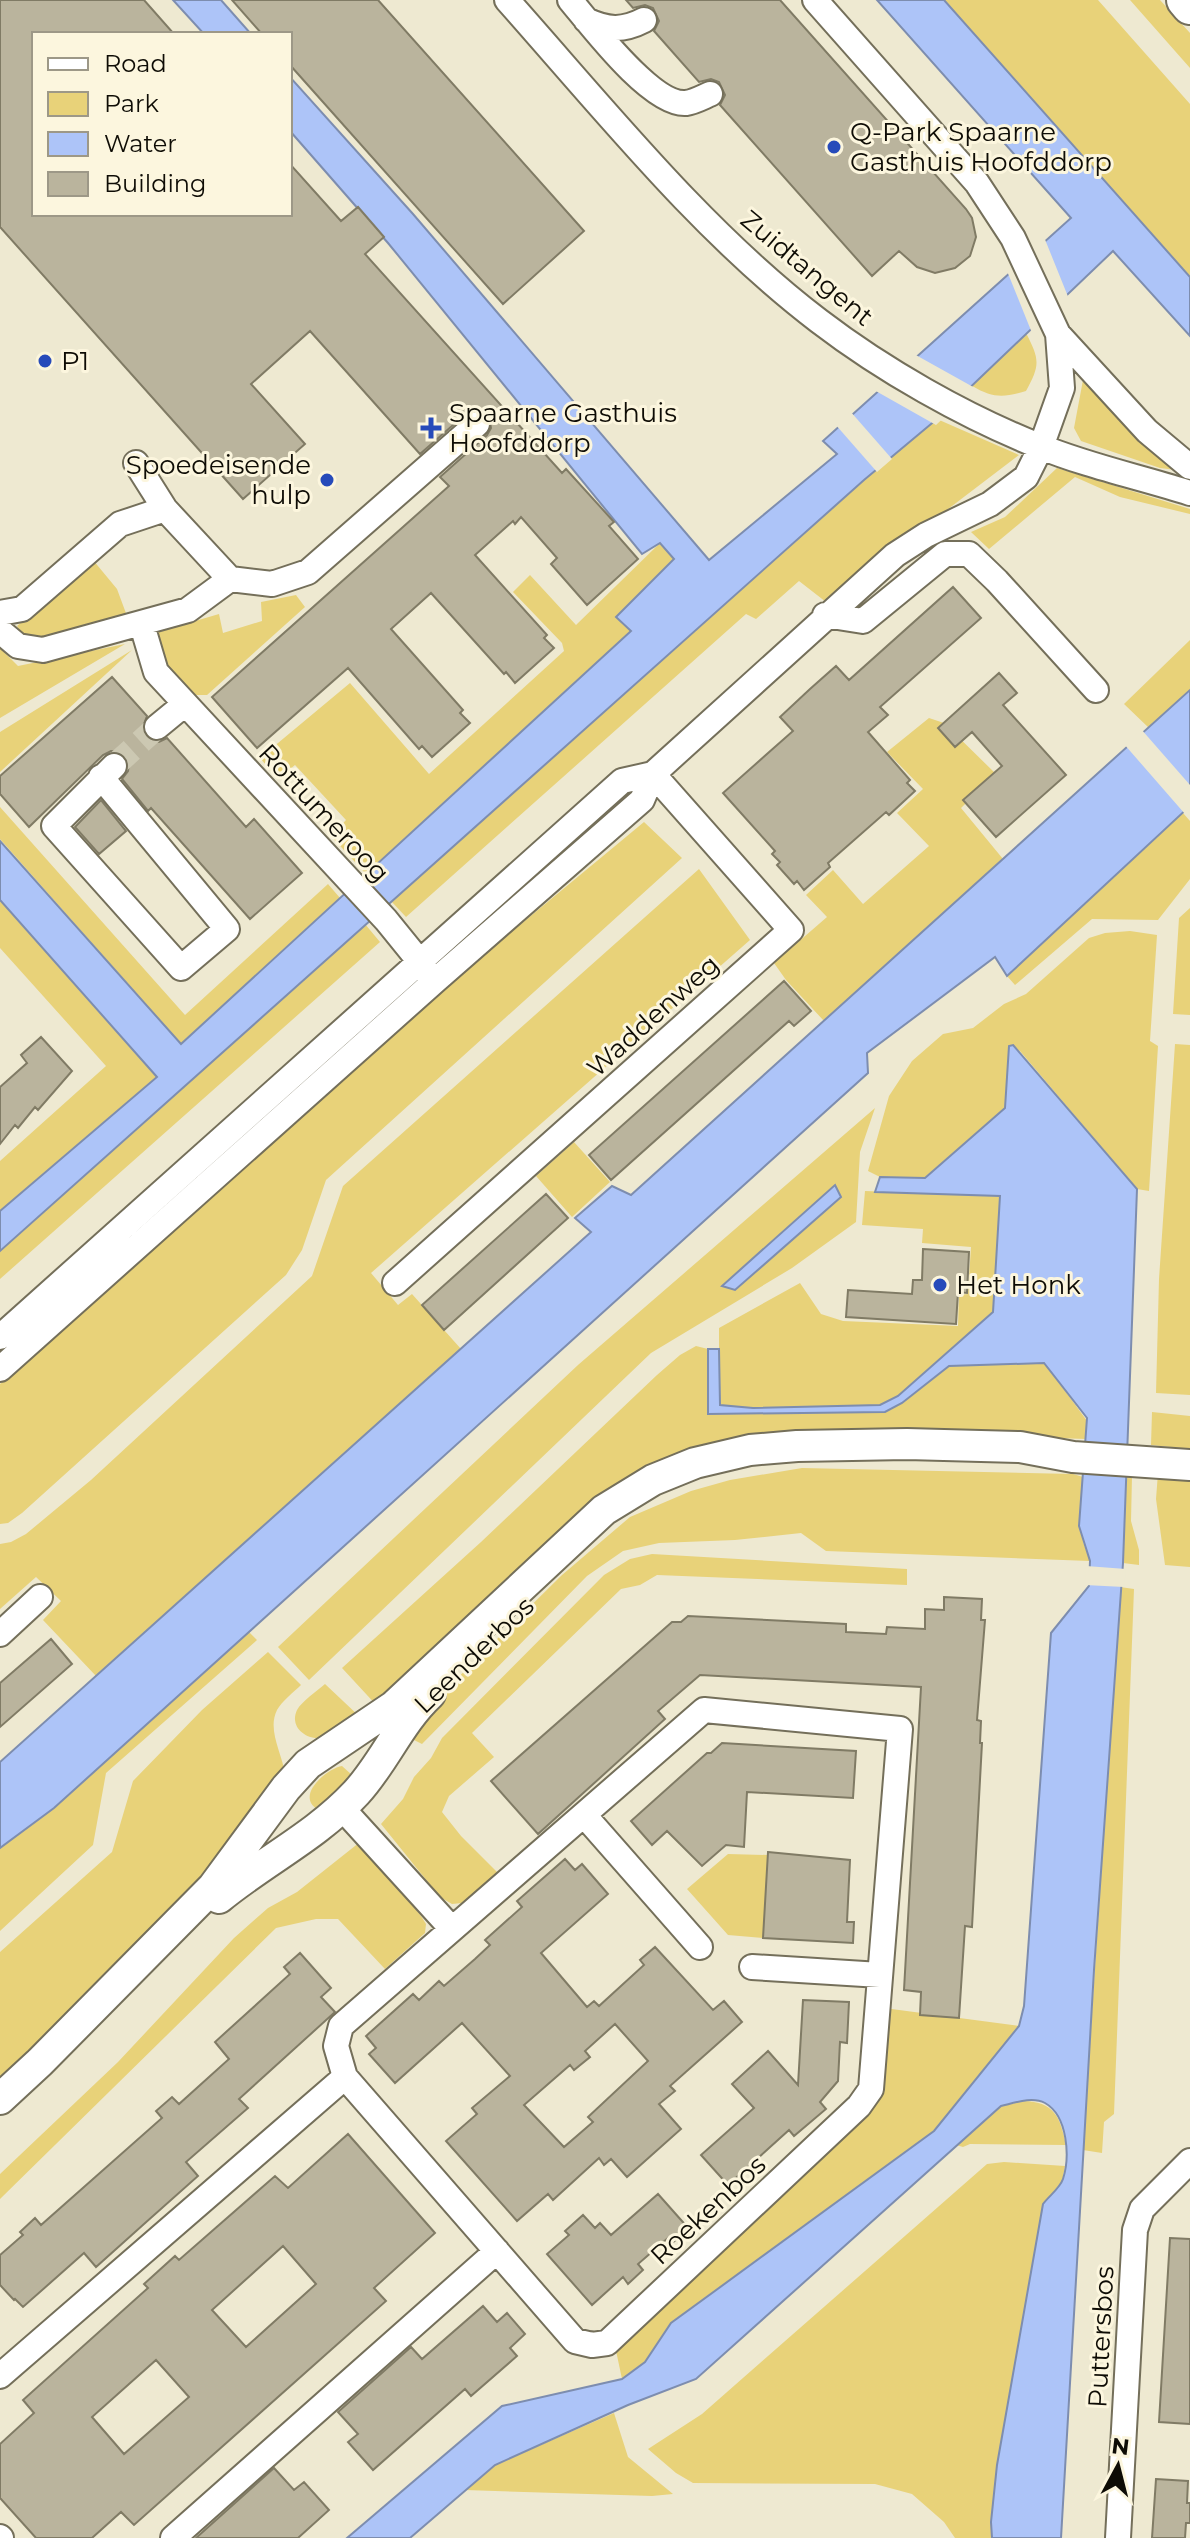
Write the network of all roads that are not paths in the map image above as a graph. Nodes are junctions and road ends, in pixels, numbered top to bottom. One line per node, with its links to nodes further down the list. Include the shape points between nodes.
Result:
1 (507, 0): 11 (street, Zuidtangent, via 692,206 818,321 889,368)
2 (570, 0): 6 (street)
3 (815, 0): 9 (street, via 977,183 1013,238)
4 (1185, 0): 5 (highway)
5 (1190, 6)
6 (586, 20): 7 (street, via 618,29); 8 (street, via 654,92 686,103)
7 (644, 20)
8 (710, 94)
9 (1058, 334): 11 (street, via 1062,388); 13 (street, via 1147,431)
10 (477, 424): 16 (street, via 308,572 272,584)
11 (1041, 447): 14 (street, Zuidtangent); 18 (street, via 1026,477 990,504 895,555)
12 (136, 463): 15 (street)
13 (1190, 467)
14 (1190, 493)
15 (165, 509): 16 (street); 17 (street, via 120,524 22,609)
16 (230, 579): 19 (street, via 188,610)
17 (0, 613)
18 (825, 615): 21 (street, via 863,621 945,554 969,554); 25 (street)
19 (142, 625): 20 (street, via 43,650 18,646); 22 (street, Rottumeroog, via 156,672)
20 (0, 631)
21 (1096, 690)
22 (185, 704): 23 (street); 26 (street, Rottumeroog)
23 (157, 727)
24 (107, 772): 24 (street, via 54,826 181,968 227,929)
25 (653, 774): 26 (street, via 622,781); 27 (street, via 642,800); 28 (street, Waddenweg, via 791,930)
26 (419, 962): 27 (street); 29 (street)
27 (436, 980): 30 (street)
28 (395, 1283)
29 (0, 1337)
30 (0, 1369)
31 (1073, 1457): 32 (main road, Leenderbos); 35 (main road, Leenderbos, via 1020,1447 844,1445 750,1450 695,1463 653,1480 604,1510 394,1706); 36 (main road, Leenderbos, via 788,1461 736,1468 649,1498 611,1523 425,1699)
32 (1177, 1464)
33 (40, 1597): 34 (street)
34 (0, 1634)
35 (340, 1741): 36 (main road, via 365,1749); 37 (main road, Leenderbos)
36 (371, 1773): 38 (main road, Leenderbos)
37 (286, 1788): 40 (main road, via 287,1818 300,1832); 46 (main road, Leenderbos, via 213,1887)
38 (341, 1807): 40 (main road, Leenderbos); 41 (street)
39 (584, 1815): 41 (street, Roekenbos); 42 (street); 44 (street, Roekenbos, via 704,1710 900,1729)
40 (311, 1834): 47 (main road, Leenderbos, via 220,1897)
41 (452, 1929): 45 (street, Roekenbos, via 341,2026 336,2046)
42 (700, 1947)
43 (752, 1967): 44 (street)
44 (880, 1975): 49 (street, Roekenbos, via 871,2089 859,2106 607,2343 575,2341)
45 (345, 2077): 49 (street, Roekenbos); 50 (street)
46 (0, 2099)
47 (0, 2117)
48 (1190, 2161): 52 (street, Puttersbos, via 1142,2209 1135,2230)
49 (497, 2251): 51 (street)
50 (0, 2376)
51 (173, 2538)
52 (1118, 2538)

